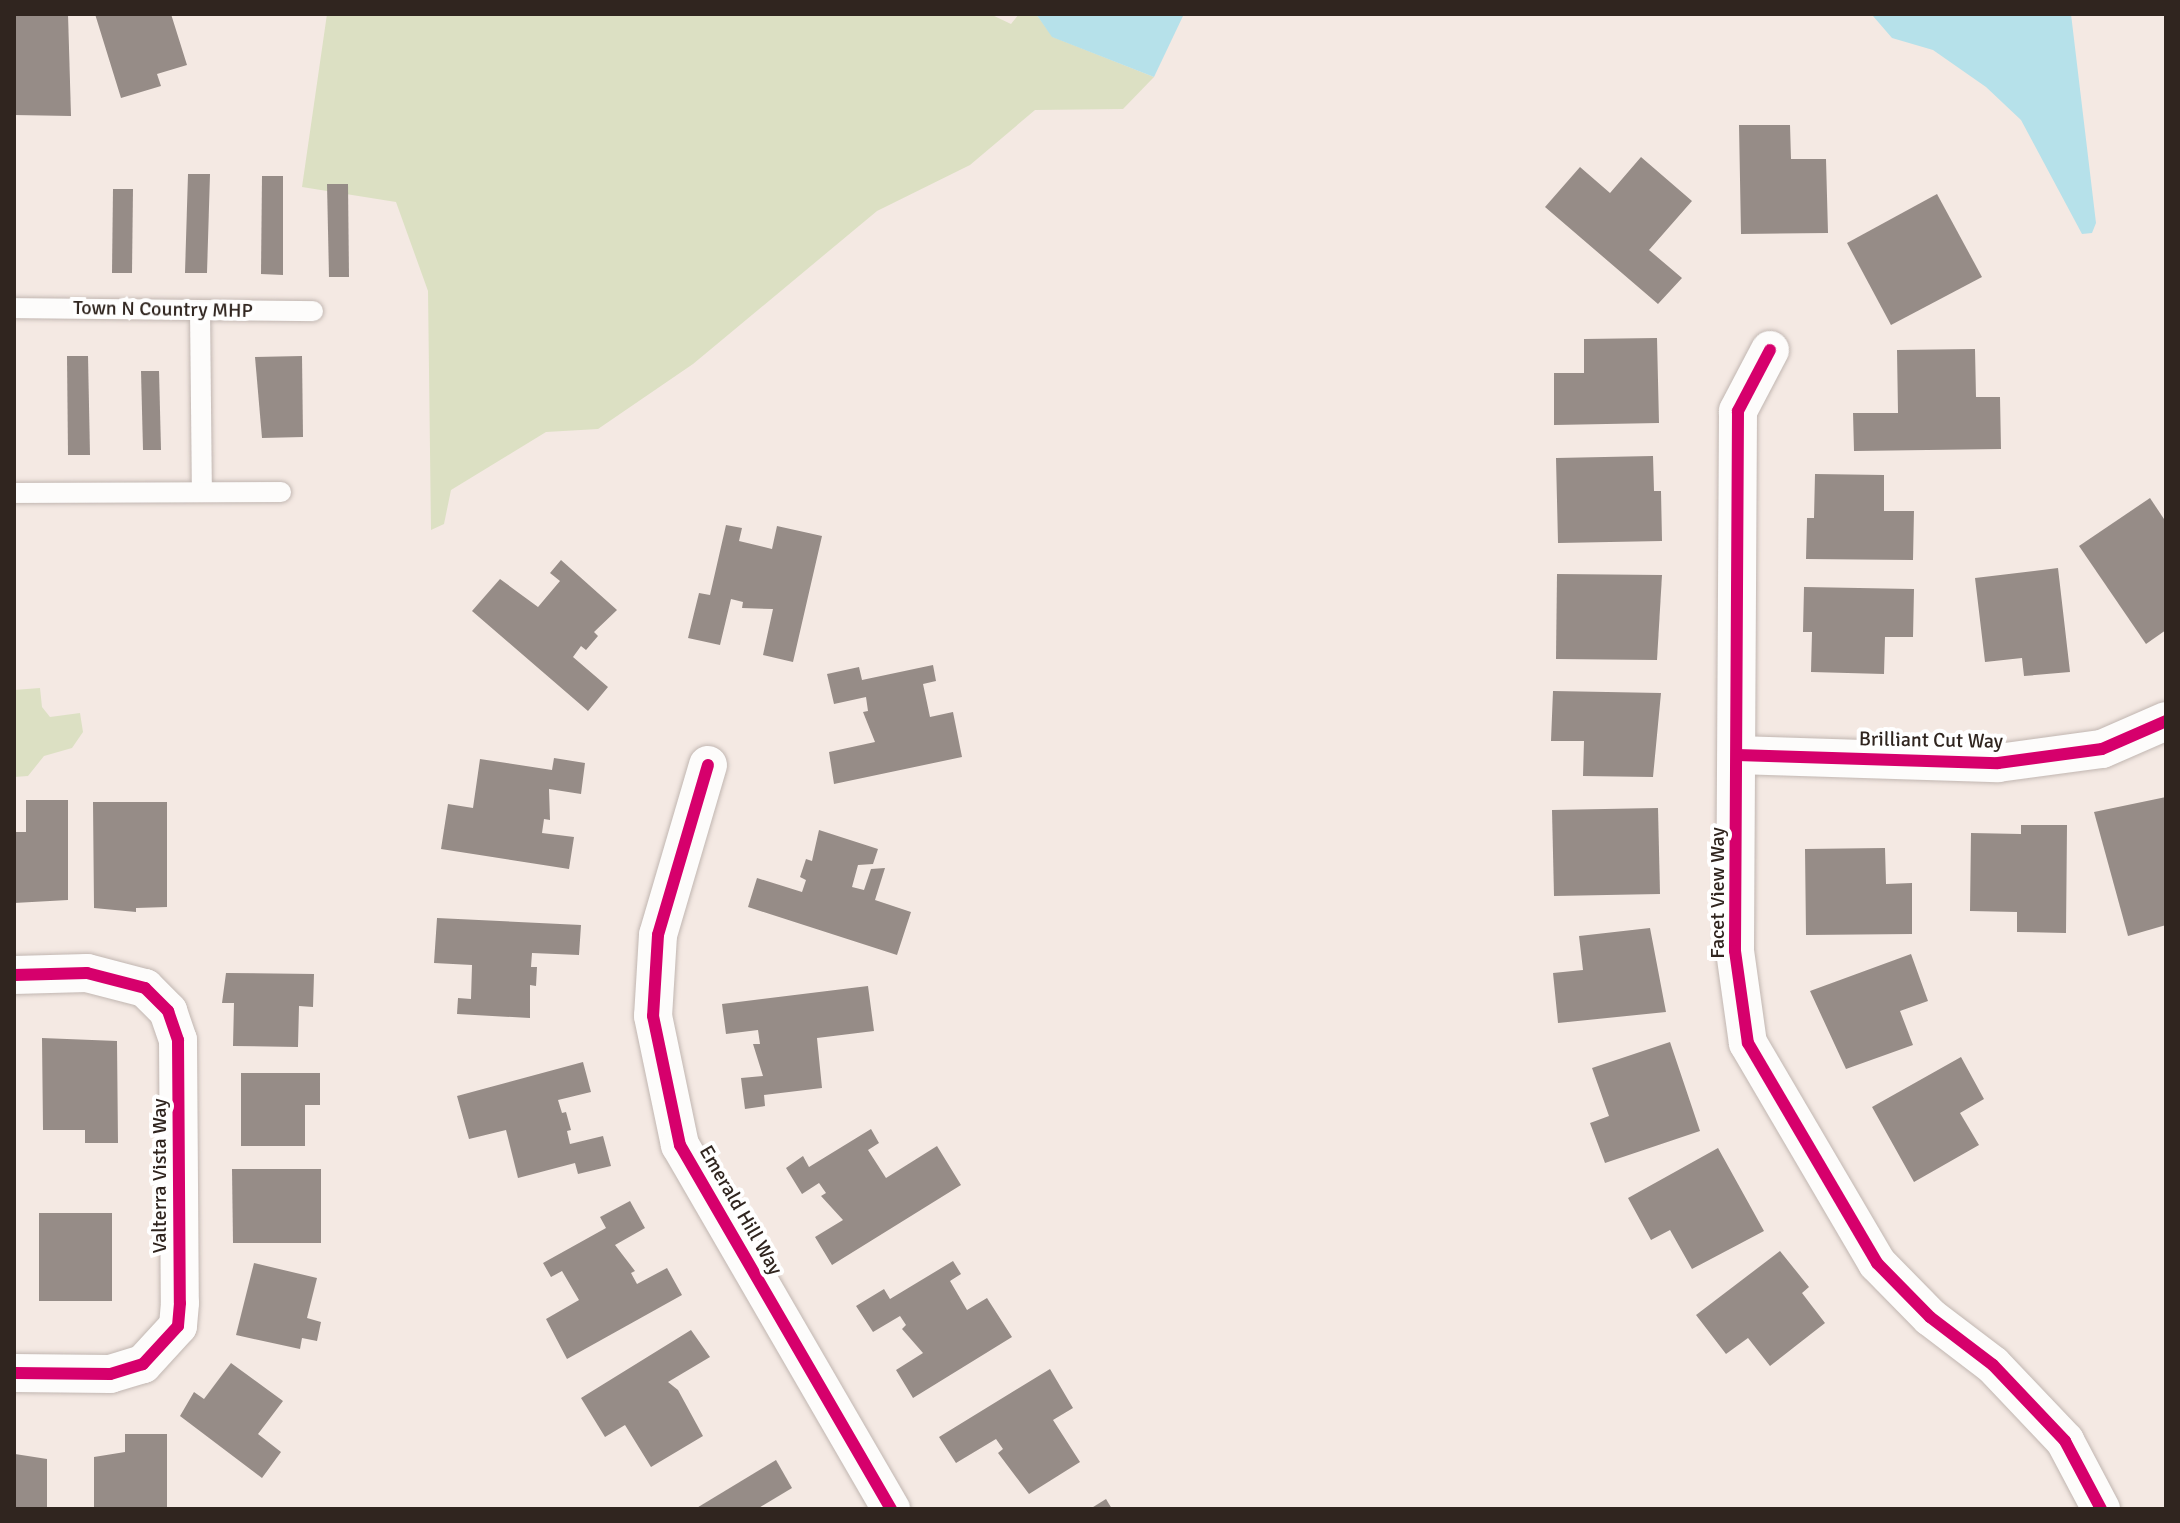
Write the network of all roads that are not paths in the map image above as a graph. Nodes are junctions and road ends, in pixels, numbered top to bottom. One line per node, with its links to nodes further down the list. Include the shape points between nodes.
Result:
1 (14, 308): 2 (lane, Town N Country MHP)
2 (200, 310): 3 (lane, Town N Country MHP); 5 (lane)
3 (313, 311)
4 (1770, 350): 9 (street, Facet View Way, via 1738,411)
5 (202, 492): 6 (lane); 7 (lane)
6 (281, 492)
7 (14, 493)
8 (2166, 721): 9 (street, Brilliant Cut Way, via 2102,749 1998,763)
9 (1737, 755): 14 (street, Facet View Way, via 1735,951 1748,1043 1877,1263 1930,1317 1993,1365 2065,1441)
10 (708, 765): 13 (street, Emerald Hill Way, via 658,935 653,1016 680,1145)
11 (14, 975): 12 (street, Valterra Vista Way, via 87,973 145,988 168,1011 178,1040 180,1303 178,1326 143,1364 110,1374)
12 (14, 1373)
13 (891, 1509)
14 (2101, 1509)

